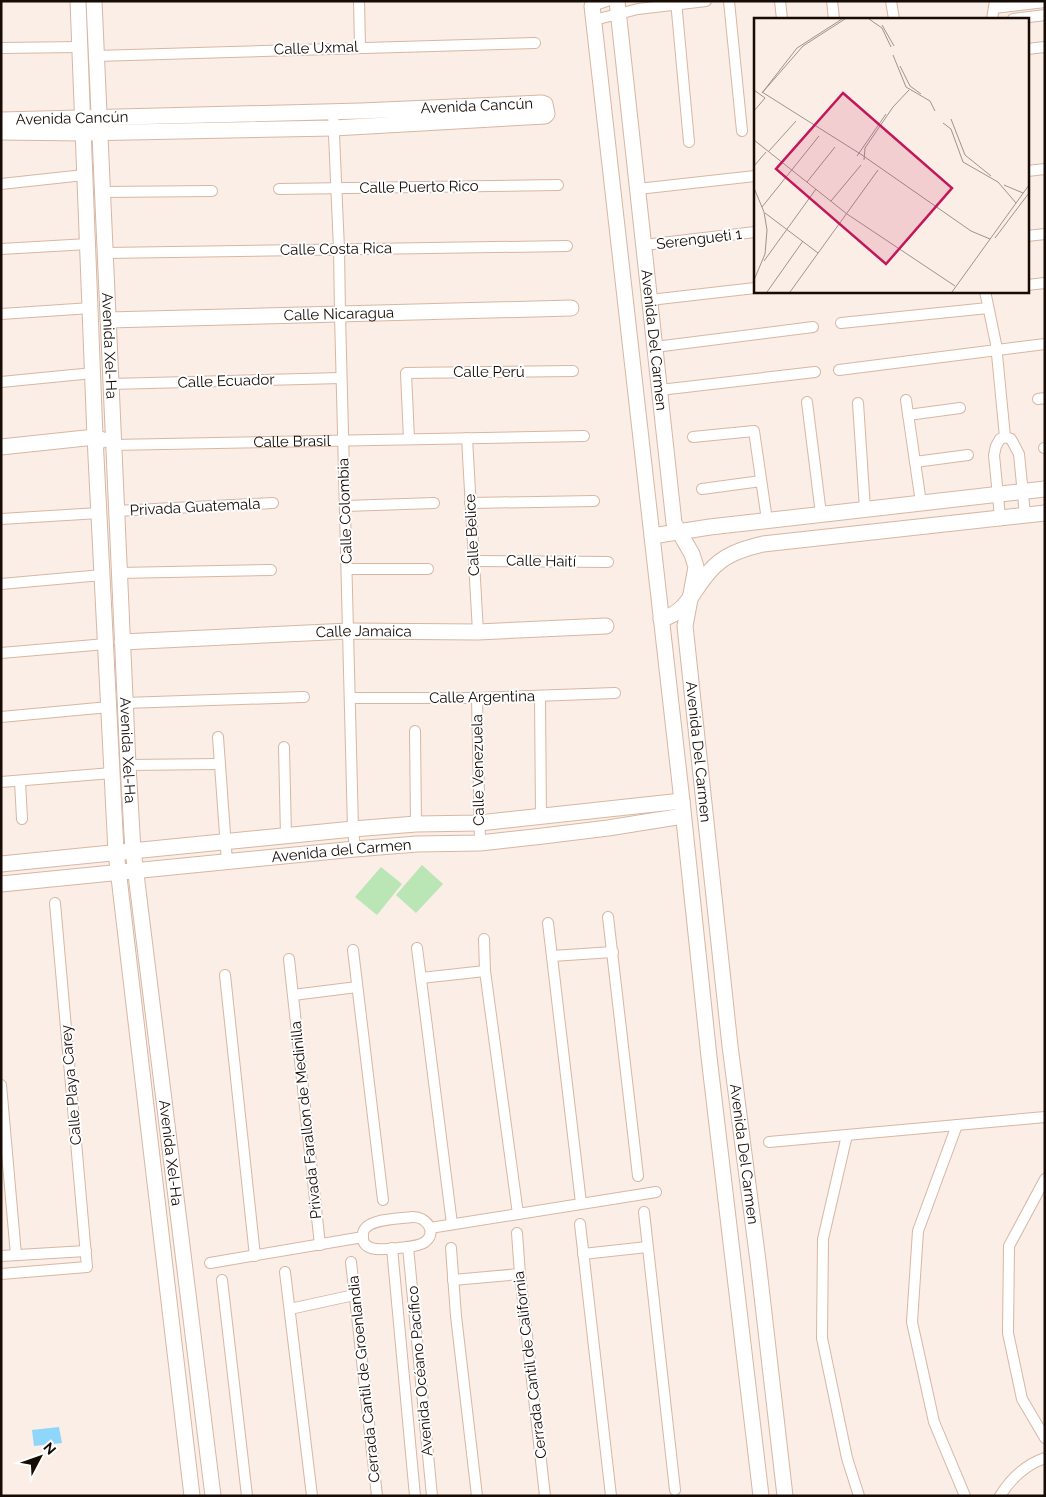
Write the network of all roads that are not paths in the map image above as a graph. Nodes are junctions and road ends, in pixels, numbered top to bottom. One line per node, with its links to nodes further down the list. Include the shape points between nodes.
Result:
1 (78, 1): 21 (street, Avenida Xel-Ha)
2 (94, 1): 26 (street, Avenida Xel-Ha)
3 (359, 1): 22 (street)
4 (607, 1): 14 (street)
5 (706, 1): 11 (street)
6 (729, 1): 35 (street)
7 (780, 1): 16 (street)
8 (832, 1): 17 (street)
9 (891, 1): 18 (street)
10 (1045, 2): 13 (street)
11 (676, 3): 12 (street); 37 (street)
12 (618, 7): 14 (street); 27 (street, Avenida Del Carmen)
13 (994, 10)
14 (593, 13): 28 (street, Avenida Del Carmen)
15 (1045, 15): 19 (street)
16 (782, 18)
17 (834, 18)
18 (894, 18)
19 (1021, 18)
20 (535, 43): 22 (street, Calle Uxmal)
21 (79, 47): 24 (street); 32 (street, Avenida Xel-Ha)
22 (360, 47): 26 (street, Calle Uxmal)
23 (1045, 47): 25 (street)
24 (1, 48)
25 (1028, 49)
26 (96, 56): 33 (street, Avenida Xel-Ha)
27 (628, 104): 28 (street); 46 (street, Avenida Del Carmen)
28 (603, 106): 122 (street, Avenida Del Carmen)
29 (333, 112): 31 (street, Avenida Cancún); 34 (street, Calle Colombia); 34 (street, Avenida Cancún, via 542,103 547,114)
30 (1, 120): 32 (street, Avenida Cancún)
31 (235, 122): 33 (street, Avenida Cancún); 34 (street, Avenida Cancún)
32 (82, 125): 33 (street, Avenida Cancún); 36 (street, Avenida Cancún); 40 (street, Avenida Xel-Ha)
33 (99, 125): 48 (street, Avenida Xel-Ha)
34 (334, 128): 44 (street, Calle Colombia)
35 (742, 131)
36 (1, 132)
37 (689, 142)
38 (1045, 169): 39 (street)
39 (1028, 171)
40 (84, 175): 42 (street); 52 (street, Avenida Xel-Ha)
41 (754, 176): 46 (street)
42 (1, 184)
43 (558, 185): 44 (street, Calle Puerto Rico)
44 (337, 187): 45 (street, Calle Puerto Rico); 55 (street, Calle Colombia)
45 (279, 189)
46 (638, 189): 53 (street, Avenida Del Carmen)
47 (212, 191): 48 (street)
48 (102, 192): 57 (street, Avenida Xel-Ha)
49 (754, 232): 53 (street, Serengueti 1)
50 (1045, 234): 51 (street)
51 (1028, 236)
52 (88, 244): 56 (street); 63 (street, Avenida Xel-Ha)
53 (644, 245): 62 (street, Avenida Del Carmen)
54 (566, 246): 55 (street, Calle Costa Rica)
55 (339, 249): 57 (street, Calle Costa Rica); 67 (street, Calle Colombia)
56 (1, 250)
57 (105, 253): 68 (street, Avenida Xel-Ha)
58 (1045, 283): 59 (street)
59 (1028, 285)
60 (754, 288): 62 (street)
61 (985, 292): 65 (street)
62 (650, 300): 72 (street, Avenida Del Carmen)
63 (91, 308): 66 (street); 77 (street, Avenida Xel-Ha)
64 (571, 308): 67 (street, Calle Nicaragua)
65 (988, 308): 69 (street); 73 (street)
66 (1, 314)
67 (340, 314): 68 (street, Calle Nicaragua); 78 (street, Calle Colombia)
68 (108, 320): 80 (street, Avenida Xel-Ha)
69 (841, 323)
70 (813, 327): 72 (street)
71 (1045, 344): 73 (street)
72 (655, 347): 81 (street, Avenida Del Carmen)
73 (996, 350): 74 (street); 90 (street)
74 (839, 370)
75 (573, 371): 92 (street, Calle Perú, via 406,373)
76 (816, 372): 81 (street)
77 (93, 374): 79 (street); 88 (street, Avenida Xel-Ha)
78 (342, 378): 80 (street, Calle Ecuador); 93 (street, Calle Colombia)
79 (1, 382)
80 (111, 384): 94 (street, Avenida Xel-Ha)
81 (660, 390): 121 (street, Avenida Del Carmen, via 674,523)
82 (906, 400): 86 (street)
83 (807, 402): 114 (street)
84 (858, 403): 110 (street)
85 (960, 408): 86 (street)
86 (908, 415): 97 (street)
87 (584, 436): 91 (street, Calle Brasil)
88 (95, 437): 94 (street, Calle Brasil); 95 (street, Calle Brasil); 113 (street, Avenida Xel-Ha)
89 (693, 437): 98 (street, via 754,431)
90 (1005, 437): 101 (street, via 1011,439 1019,454); 102 (street, via 1000,439 994,455)
91 (466, 438): 92 (street, Calle Brasil); 107 (street, Calle Belice)
92 (409, 439): 93 (street, Calle Brasil)
93 (344, 440): 94 (street, Calle Brasil); 109 (street, Calle Colombia)
94 (114, 445): 111 (street, Avenida Xel-Ha)
95 (1, 447)
96 (968, 455): 97 (street)
97 (915, 462): 108 (street)
98 (760, 481): 99 (street); 118 (street)
99 (702, 489)
100 (1045, 489): 101 (street)
101 (1023, 491): 102 (street); 115 (street)
102 (998, 494): 104 (street); 116 (street)
103 (594, 500): 107 (street)
104 (944, 500): 108 (street); 120 (street)
105 (273, 503): 111 (street, Privada Guatemala)
106 (434, 503): 109 (street)
107 (470, 503): 124 (street, Calle Belice)
108 (921, 503): 110 (street)
109 (345, 506): 126 (street, Calle Colombia)
110 (866, 509): 114 (street)
111 (116, 511): 129 (street, Avenida Xel-Ha)
112 (1045, 512): 115 (street)
113 (99, 513): 117 (street); 130 (street, Avenida Xel-Ha)
114 (821, 514): 118 (street)
115 (1025, 515): 116 (street)
116 (1000, 518): 120 (street)
117 (1, 519)
118 (767, 520): 119 (street)
119 (747, 522): 121 (street); 123 (street)
120 (944, 524): 123 (street)
121 (679, 533): 122 (street); 132 (street, Avenida Del Carmen, via 696,567)
122 (652, 536): 133 (street, Avenida Del Carmen)
123 (752, 546): 132 (street, via 735,551 722,560 709,571)
124 (474, 560): 125 (street, Calle Haití); 136 (street, Calle Belice)
125 (608, 562)
126 (347, 569): 127 (street); 135 (street, Calle Colombia)
127 (428, 569)
128 (271, 570): 129 (street)
129 (119, 573): 137 (street, Avenida Xel-Ha)
130 (102, 575): 131 (street); 138 (street, Avenida Xel-Ha)
131 (1, 584)
132 (689, 598): 133 (street, via 672,617); 190 (street, Avenida Del Carmen, via 685,626)
133 (661, 619): 156 (street, Avenida Del Carmen)
134 (606, 626): 136 (street, Calle Jamaica)
135 (348, 632): 136 (street, Calle Jamaica); 137 (street, Calle Jamaica); 143 (street, Calle Colombia)
136 (478, 632)
137 (122, 642): 145 (street, Avenida Xel-Ha)
138 (106, 644): 139 (street); 146 (street, Avenida Xel-Ha)
139 (1, 653)
140 (615, 693): 141 (street, Calle Argentina)
141 (540, 696): 144 (street, Calle Argentina); 159 (street)
142 (304, 698): 145 (street)
143 (350, 698): 144 (street, Calle Argentina); 164 (street, Calle Colombia)
144 (477, 698): 161 (street, Calle Venezuela)
145 (125, 703): 151 (street, Avenida Xel-Ha)
146 (109, 707): 147 (street); 153 (street, Avenida Xel-Ha)
147 (1, 717)
148 (415, 731): 162 (street)
149 (218, 737): 152 (street)
150 (284, 746): 165 (street)
151 (128, 764): 152 (street); 169 (street, Avenida Xel-Ha)
152 (219, 764): 166 (street)
153 (112, 773): 154 (street); 170 (street, Avenida Xel-Ha)
154 (20, 781): 155 (street); 160 (street)
155 (1, 782)
156 (682, 801): 157 (street, Avenida del Carmen); 158 (street, Avenida Del Carmen)
157 (605, 809): 159 (street, Avenida del Carmen); 163 (street)
158 (683, 816): 163 (street, Avenida del Carmen); 191 (street, Avenida Del Carmen)
159 (541, 817): 161 (street, Avenida del Carmen)
160 (22, 819)
161 (478, 823): 162 (street, Avenida del Carmen); 167 (street, Calle Venezuela)
162 (416, 824): 164 (street, Avenida del Carmen)
163 (608, 828): 167 (street, Avenida del Carmen)
164 (354, 829): 165 (street, Avenida del Carmen); 168 (street, Calle Colombia)
165 (286, 836): 166 (street, Avenida del Carmen)
166 (225, 842): 169 (street, Avenida del Carmen); 171 (street)
167 (480, 843): 168 (street, Avenida del Carmen)
168 (356, 849): 171 (street, Avenida del Carmen)
169 (133, 850): 170 (street, Avenida del Carmen); 173 (street, Avenida Xel-Ha)
170 (116, 852): 172 (street, Avenida del Carmen); 174 (street, Avenida Xel-Ha)
171 (227, 862): 173 (street, Avenida del Carmen)
172 (1, 864)
173 (136, 870): 174 (street, Avenida del Carmen); 237 (street, Avenida Xel-Ha)
174 (118, 872): 175 (street, Avenida del Carmen); 236 (street, Avenida Xel-Ha)
175 (1, 884)
176 (54, 903): 215 (street, Calle Playa Carey)
177 (608, 917): 182 (street)
178 (548, 924): 183 (street)
179 (484, 939): 185 (street)
180 (417, 948): 187 (street)
181 (354, 950): 188 (street)
182 (613, 952): 183 (street); 198 (street)
183 (552, 956): 202 (street)
184 (288, 959): 189 (street, Privada Farallon de Medinilla)
185 (486, 971): 187 (street); 204 (street)
186 (225, 975): 219 (street)
187 (421, 978): 205 (street)
188 (357, 987): 189 (street); 201 (street)
189 (292, 995): 210 (street, Privada Farallon de Medinilla)
190 (730, 1046): 191 (street, via 720,1056); 220 (street, Avenida Del Carmen)
191 (709, 1057): 223 (street, Avenida Del Carmen)
192 (1, 1085): 193 (street)
193 (2, 1098): 217 (street)
194 (1045, 1117): 195 (street)
195 (957, 1125): 196 (street); 249 (street, via 918,1231 912,1322 934,1422)
196 (847, 1135): 197 (street); 248 (street, via 823,1239 822,1338 847,1458)
197 (769, 1142)
198 (638, 1176)
199 (1045, 1179): 231 (street, via 1009,1246 1008,1323 1022,1399)
200 (656, 1192): 202 (street)
201 (383, 1200)
202 (581, 1203): 204 (street)
203 (644, 1212): 212 (street)
204 (518, 1214): 205 (street)
205 (452, 1224): 207 (street)
206 (580, 1224): 216 (street)
207 (430, 1228): 209 (street, via 425,1220 417,1217 374,1222 364,1230); 211 (street, via 427,1241)
208 (516, 1233): 226 (street, Cerrada Cantil de California)
209 (363, 1237): 210 (street); 213 (street, via 365,1244 373,1249)
210 (320, 1245): 219 (street)
211 (408, 1247): 213 (street); 242 (street, Avenida Océano Pacífico)
212 (647, 1247): 216 (street); 235 (street)
213 (392, 1248): 241 (street, Avenida Océano Pacífico)
214 (452, 1248): 228 (street)
215 (86, 1251): 217 (street); 225 (street, Calle Playa Carey, via 88,1267)
216 (583, 1254): 245 (street)
217 (16, 1255): 218 (street)
218 (1, 1256)
219 (255, 1256): 221 (street)
220 (758, 1261): 223 (street); 233 (street, Avenida Del Carmen)
221 (210, 1262)
222 (351, 1262): 229 (street, Cerrada Cantil de Groenlandia)
223 (734, 1264): 234 (street, Avenida Del Carmen)
224 (285, 1272): 230 (street)
225 (1, 1274)
226 (520, 1274): 228 (street); 244 (street, Cerrada Cantil de California)
227 (222, 1280): 238 (street)
228 (454, 1280): 243 (street)
229 (354, 1295): 230 (street); 240 (street, Cerrada Cantil de Groenlandia)
230 (290, 1309): 239 (street)
231 (1045, 1438)
232 (1045, 1458): 250 (street, via 1019,1472)
233 (782, 1468): 234 (street); 247 (street, Avenida Del Carmen)
234 (758, 1470): 246 (street, Avenida Del Carmen)
235 (675, 1490)
236 (192, 1496)
237 (213, 1496)
238 (247, 1496)
239 (312, 1496)
240 (377, 1496)
241 (415, 1496)
242 (432, 1496)
243 (477, 1496)
244 (545, 1496)
245 (611, 1496)
246 (760, 1496)
247 (785, 1496)
248 (859, 1496)
249 (965, 1496)
250 (1000, 1496)

